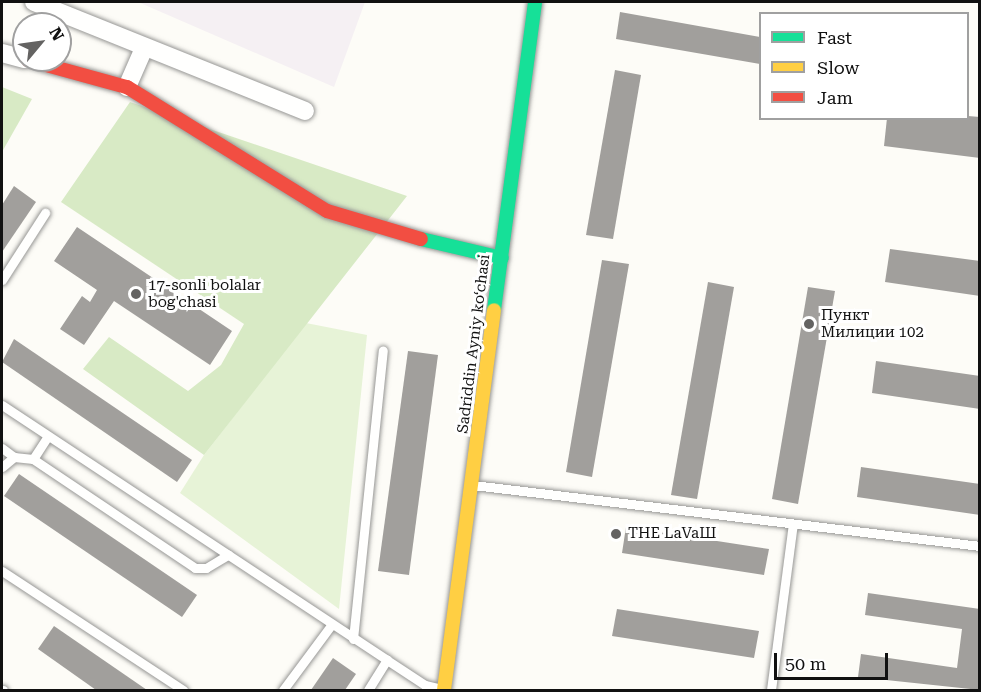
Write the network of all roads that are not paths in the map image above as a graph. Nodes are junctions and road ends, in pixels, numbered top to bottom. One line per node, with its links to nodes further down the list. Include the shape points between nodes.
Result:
1 (34, 2): 3 (street)
2 (535, 2): 8 (street, Sadriddin Ayniy ko‘chasi)
3 (144, 48): 5 (street); 6 (street)
4 (71, 72): 5 (street)
5 (127, 87): 8 (street, via 327,211 457,250)
6 (305, 111)
7 (45, 213): 9 (lane)
8 (501, 258): 17 (street, Sadriddin Ayniy ko‘chasi)
9 (2, 280)
10 (383, 351): 23 (lane)
11 (2, 405): 12 (lane)
12 (48, 436): 15 (lane); 20 (lane)
13 (2, 448): 14 (lane)
14 (14, 457): 15 (lane); 16 (lane)
15 (33, 459): 20 (lane, via 195,568 206,568)
16 (2, 467)
17 (472, 485): 18 (lane); 28 (street, Sadriddin Ayniy ko‘chasi)
18 (793, 524): 19 (lane); 29 (lane)
19 (980, 546)
20 (228, 555): 22 (lane)
21 (2, 571): 25 (lane)
22 (332, 624): 23 (lane); 26 (lane)
23 (353, 639): 24 (lane)
24 (387, 660): 27 (lane); 28 (lane, via 426,685)
25 (183, 690)
26 (284, 690)
27 (368, 690)
28 (444, 690)
29 (771, 690)

